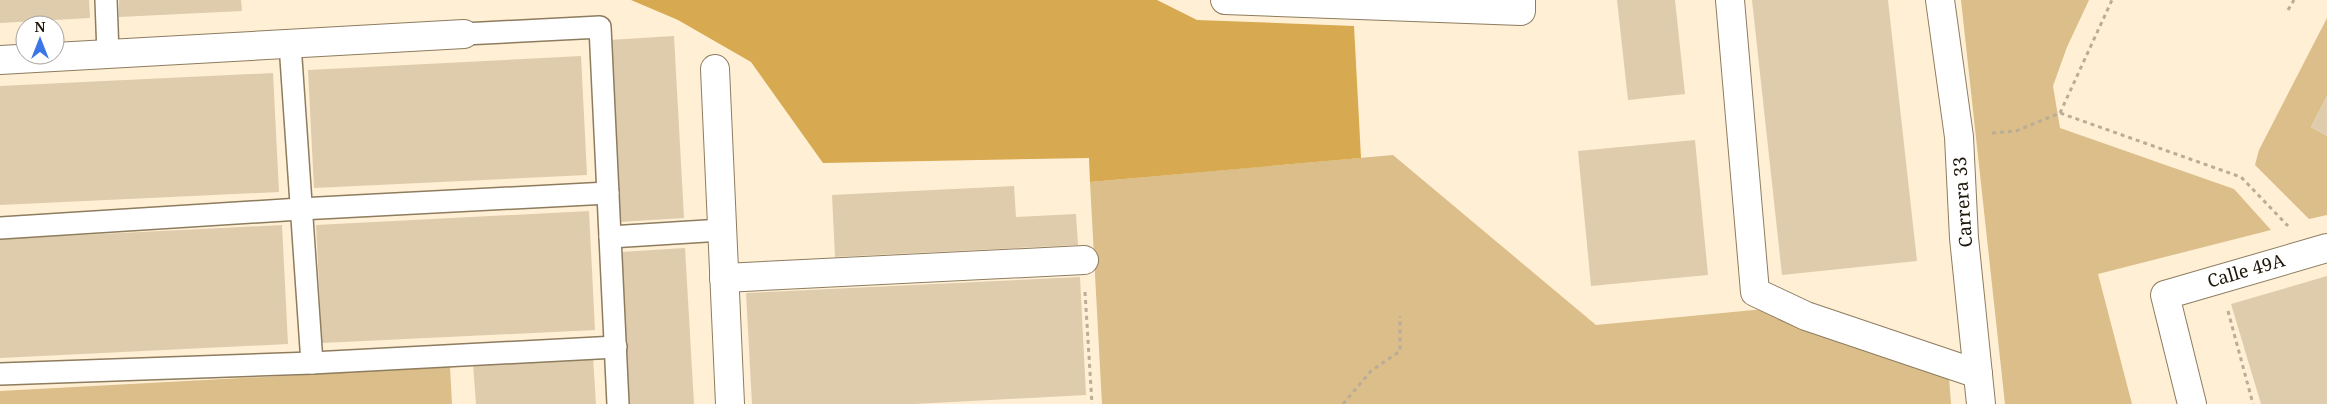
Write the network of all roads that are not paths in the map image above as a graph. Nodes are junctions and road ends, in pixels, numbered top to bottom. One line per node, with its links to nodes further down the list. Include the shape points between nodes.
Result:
1 (106, 0): 8 (street)
2 (1225, 0): 3 (street, via 1521,10)
3 (1521, 0)
4 (1730, 0): 22 (street, via 1755,292 1806,316)
5 (1940, 0): 22 (street, Carrera 33, via 1959,137 1964,238)
6 (464, 34): 7 (street); 11 (street, via 600,27)
7 (290, 44): 8 (street); 12 (street)
8 (108, 54): 9 (street)
9 (0, 60)
10 (715, 69): 14 (street)
11 (608, 193): 12 (street); 15 (street)
12 (300, 209): 13 (street); 20 (street)
13 (0, 228)
14 (722, 230): 15 (street); 18 (street)
15 (610, 237): 19 (street)
16 (2320, 250): 26 (street, Calle 49A, via 2165,295)
17 (1084, 260): 18 (street)
18 (724, 278): 24 (street)
19 (616, 346): 20 (street); 23 (street)
20 (312, 363): 21 (street)
21 (0, 374)
22 (1978, 374): 25 (street, Carrera 33)
23 (618, 404)
24 (730, 404)
25 (1981, 404)
26 (2192, 404)

